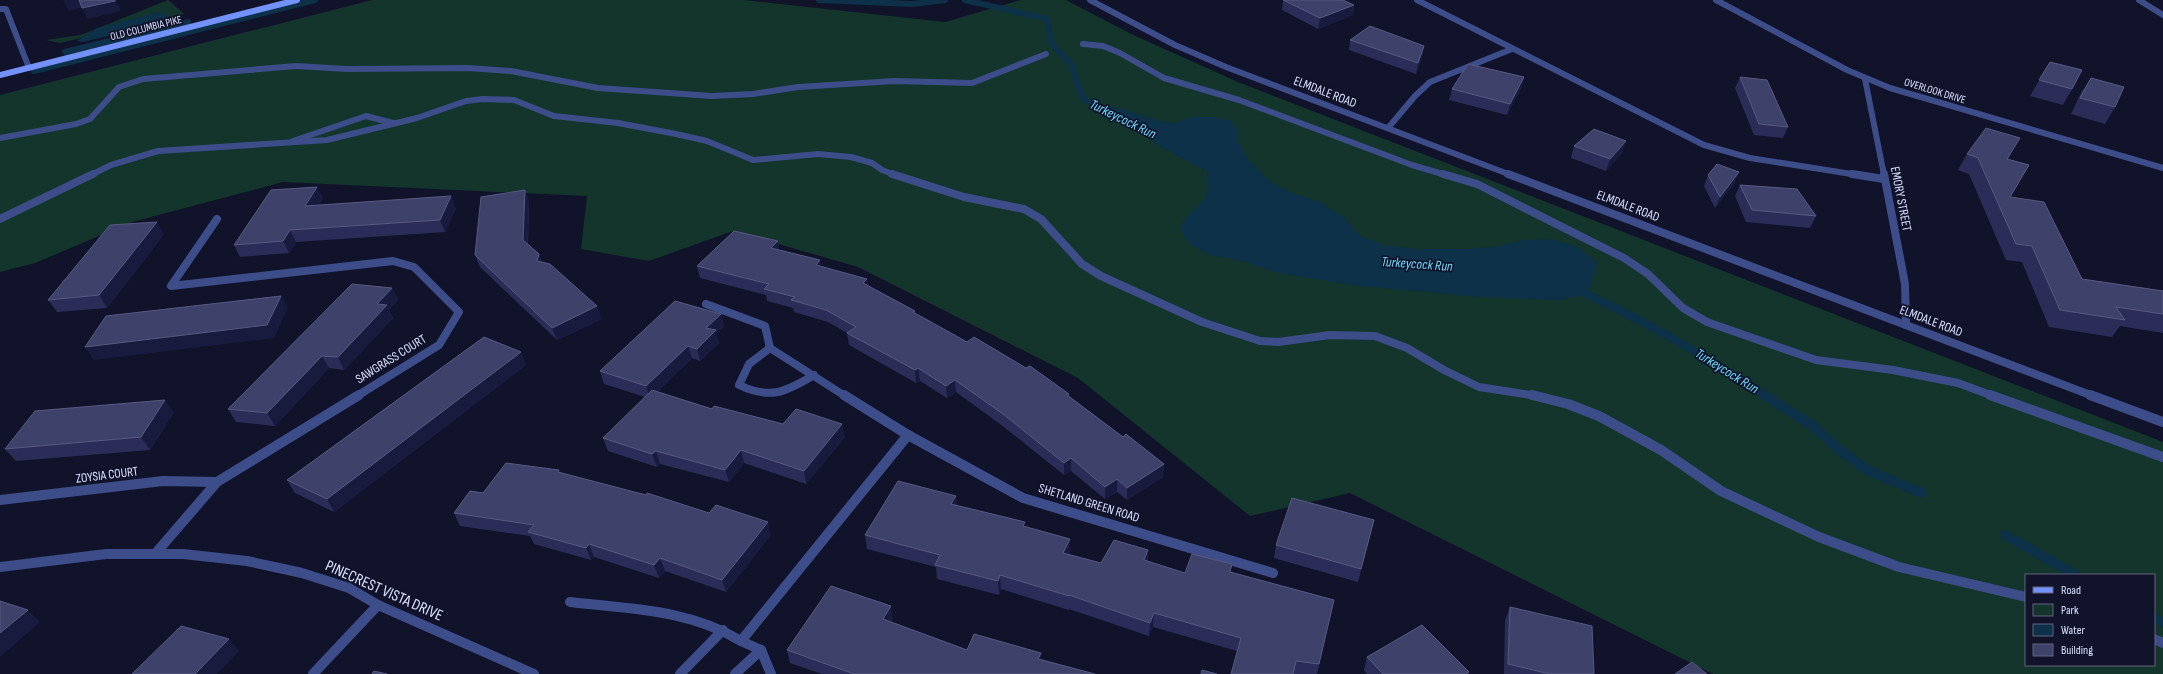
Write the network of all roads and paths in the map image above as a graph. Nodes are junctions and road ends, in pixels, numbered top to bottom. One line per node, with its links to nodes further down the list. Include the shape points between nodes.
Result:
1 (297, 0): 13 (street, OLD COLUMBIA PIKE)
2 (1090, 0): 17 (street, ELMDALE ROAD, via 1170,42 1226,67)
3 (1417, 0): 11 (street)
4 (1716, 0): 15 (street, OVERLOOK DRIVE)
5 (2139, 0): 7 (street)
6 (0, 9): 13 (street, via 6,9)
7 (2154, 9): 8 (street); 9 (street)
8 (2163, 9)
9 (2163, 15)
10 (1083, 44): 30 (street, via 1103,46 1120,53 1164,78 1238,100 1412,165 1477,184 1624,258 1648,274 1682,308 1707,322 1816,360 1893,370 1958,383)
11 (1512, 49): 17 (street, via 1430,82); 21 (street, via 1704,145 1750,158)
12 (1046, 54): 18 (street, via 972,83 894,81 712,96 598,88 511,72 468,68 296,66 243,69 130,82 119,87 90,119 76,124)
13 (29, 68): 14 (street, OLD COLUMBIA PIKE)
14 (0, 75)
15 (1865, 79): 20 (street, OVERLOOK DRIVE); 21 (street, EMORY STREET)
16 (394, 123): 19 (street, via 326,140); 19 (street, via 366,116); 36 (street, via 466,101 497,98 528,104 554,116 631,125 707,141 753,160 818,154 851,157 872,163 889,172 964,197 1024,209 1041,219 1082,264 1101,276 1202,322 1260,342 1278,342 1330,334 1375,336 1407,348 1479,387 1536,395 1598,416 1661,450 1721,491 1819,537 1899,567)
17 (1388, 128): 25 (street, ELMDALE ROAD)
18 (0, 138)
19 (283, 144): 22 (street, via 158,151 111,165)
20 (2163, 168)
21 (1884, 179): 25 (street, EMORY STREET, via 1905,284)
22 (0, 219)
23 (217, 219): 31 (street, SAWGRASS COURT, via 171,286 393,262 414,267 459,312 439,345)
24 (706, 304): 26 (street, via 765,326)
25 (1906, 325): 28 (street, ELMDALE ROAD)
26 (770, 348): 27 (street, SHETLAND GREEN ROAD); 27 (street, via 749,364 738,385 752,393 775,394 793,388)
27 (814, 375): 29 (street, SHETLAND GREEN ROAD)
28 (2163, 422)
29 (908, 435): 35 (street, SHETLAND GREEN ROAD, via 1023,498); 40 (street)
30 (2163, 457)
31 (217, 482): 32 (street, ZOYSIA COURT, via 163,481); 33 (street, SAWGRASS COURT)
32 (0, 500)
33 (156, 554): 34 (street, PINECREST VISTA DRIVE, via 106,554); 38 (street, PINECREST VISTA DRIVE, via 183,554 247,561 302,573 349,588)
34 (0, 567)
35 (1273, 573)
36 (2025, 597)
37 (570, 602): 39 (street, via 680,615)
38 (378, 605): 42 (street); 43 (street, PINECREST VISTA DRIVE)
39 (723, 630): 40 (street); 44 (street)
40 (741, 640): 41 (street)
41 (761, 650): 45 (street); 46 (street)
42 (313, 674)
43 (534, 674)
44 (680, 674)
45 (735, 674)
46 (771, 674)

